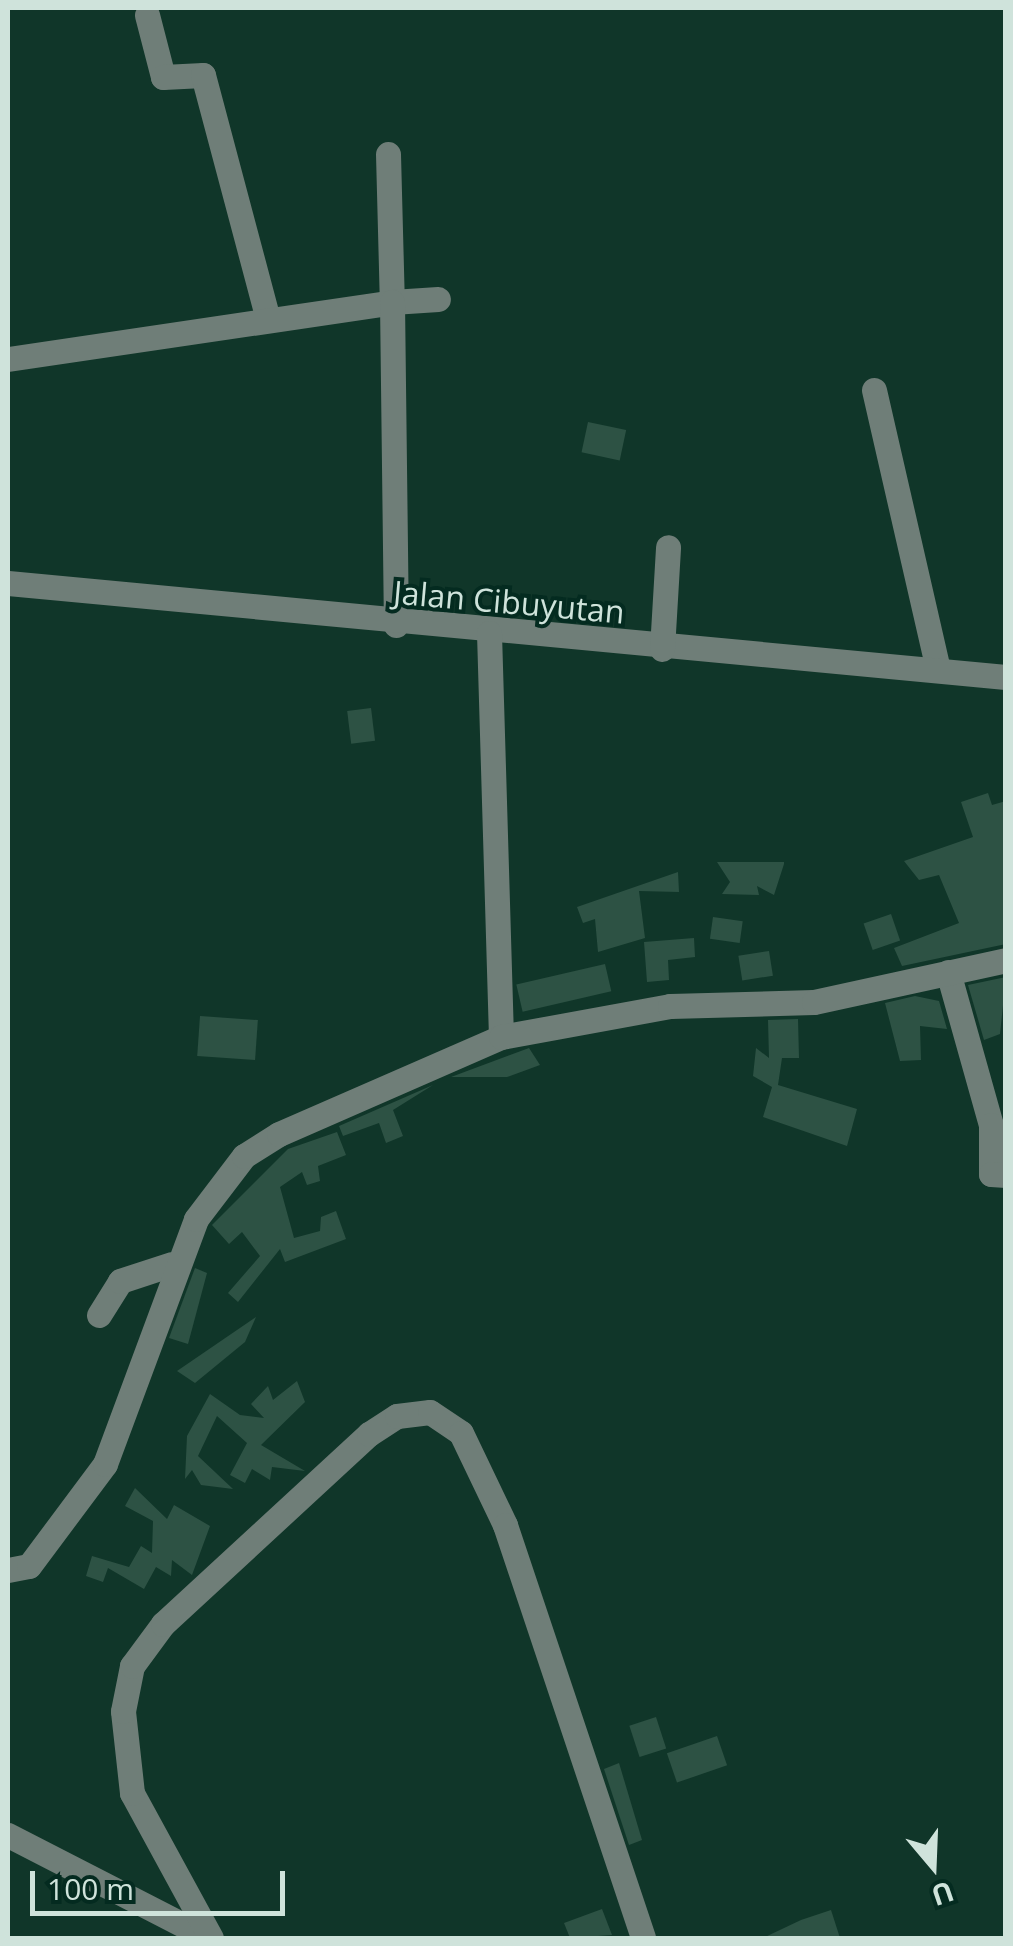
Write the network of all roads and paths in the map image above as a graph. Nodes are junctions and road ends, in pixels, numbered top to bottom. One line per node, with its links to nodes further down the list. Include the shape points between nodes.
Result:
1 (147, 14): 5 (street, via 162,76 203,75)
2 (388, 154): 4 (street)
3 (438, 299): 4 (street)
4 (392, 302): 5 (street); 10 (street)
5 (267, 315): 6 (street)
6 (8, 359)
7 (874, 390): 13 (street)
8 (668, 547): 12 (street)
9 (8, 583): 10 (street, Jalan Cibuyutan)
10 (396, 625): 11 (street, Jalan Cibuyutan)
11 (489, 633): 12 (street, Jalan Cibuyutan); 17 (street)
12 (662, 649): 13 (street, Jalan Cibuyutan)
13 (938, 670): 14 (street, Jalan Cibuyutan)
14 (1006, 676)
15 (1006, 960): 16 (street)
16 (948, 972): 17 (street, via 814,1002 670,1006); 18 (street, via 992,1124 990,1174)
17 (502, 1038): 19 (street, via 244,1156 212,1191)
18 (1006, 1176)
19 (172, 1264): 20 (street, via 120,1281); 21 (street, via 126,1426 28,1566)
20 (99, 1315)
21 (8, 1570)
22 (8, 1835): 23 (street)
23 (210, 1938): 24 (street, via 132,1793 123,1711 132,1666 163,1624 369,1434 397,1416 430,1412 461,1433 505,1525)
24 (643, 1938)

